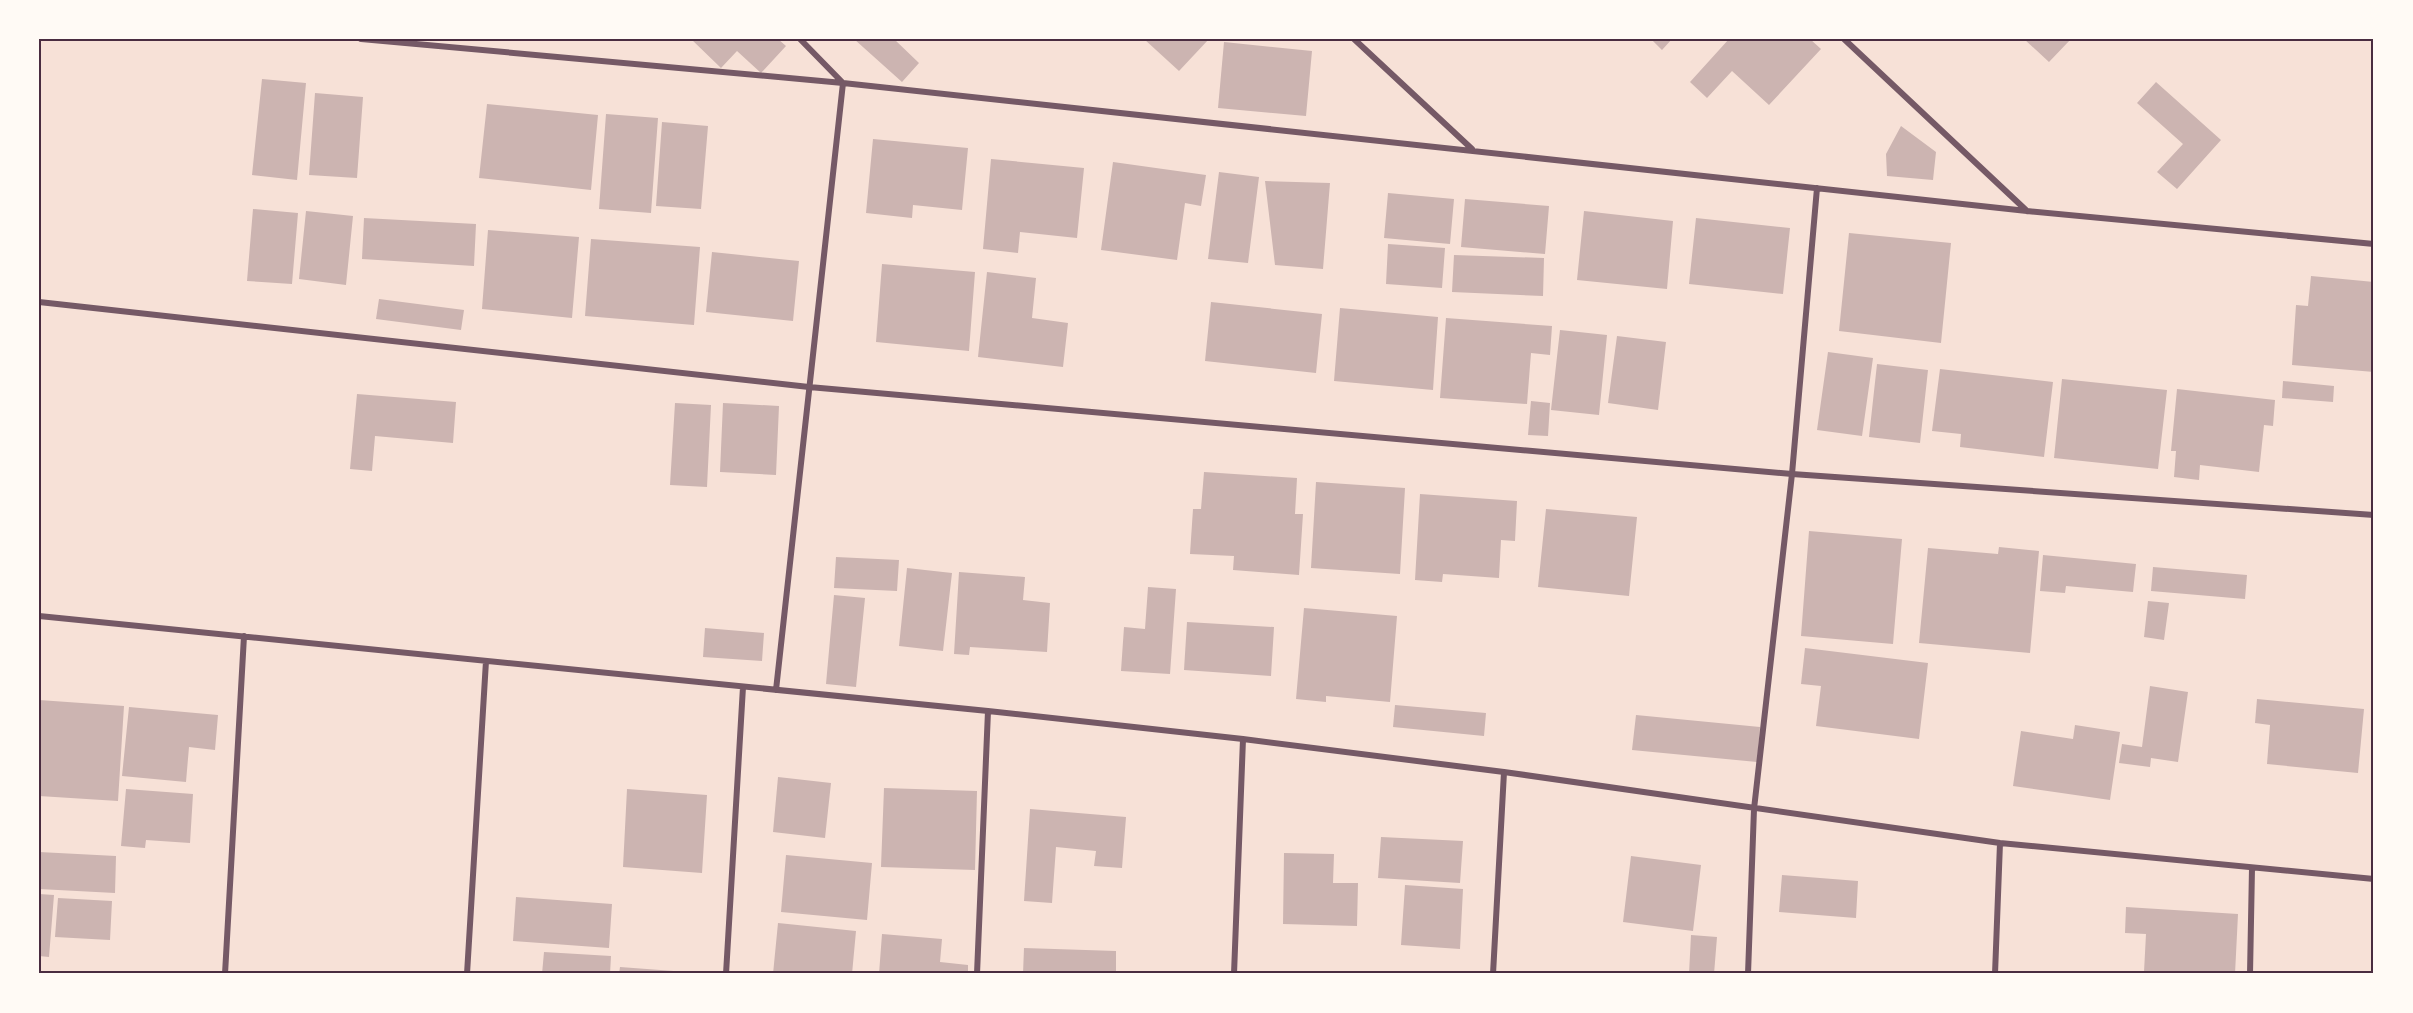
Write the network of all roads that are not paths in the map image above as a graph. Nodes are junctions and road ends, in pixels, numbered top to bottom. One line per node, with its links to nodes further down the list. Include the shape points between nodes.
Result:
1 (361, 39): 5 (street)
2 (800, 39): 5 (street)
3 (1354, 39): 6 (street)
4 (1844, 39): 8 (street)
5 (843, 82): 6 (street); 11 (street)
6 (1473, 150): 7 (street)
7 (1817, 188): 8 (street); 12 (street)
8 (2027, 211): 9 (street)
9 (2374, 244)
10 (39, 302): 11 (street)
11 (809, 387): 12 (street); 18 (street)
12 (1792, 474): 13 (street); 22 (street)
13 (2374, 515)
14 (39, 616): 15 (street)
15 (244, 636): 16 (street); 26 (street)
16 (486, 661): 17 (street); 27 (street)
17 (743, 687): 18 (street); 28 (street)
18 (776, 690): 19 (street)
19 (988, 711): 20 (street); 29 (street)
20 (1243, 739): 21 (street); 30 (street)
21 (1504, 772): 22 (street); 31 (street)
22 (1754, 809): 23 (street); 32 (street)
23 (2000, 843): 24 (street); 33 (street)
24 (2252, 868): 25 (street); 34 (street)
25 (2374, 879)
26 (225, 974)
27 (467, 974)
28 (726, 974)
29 (977, 974)
30 (1234, 974)
31 (1492, 974)
32 (1748, 974)
33 (1995, 974)
34 (2250, 974)

